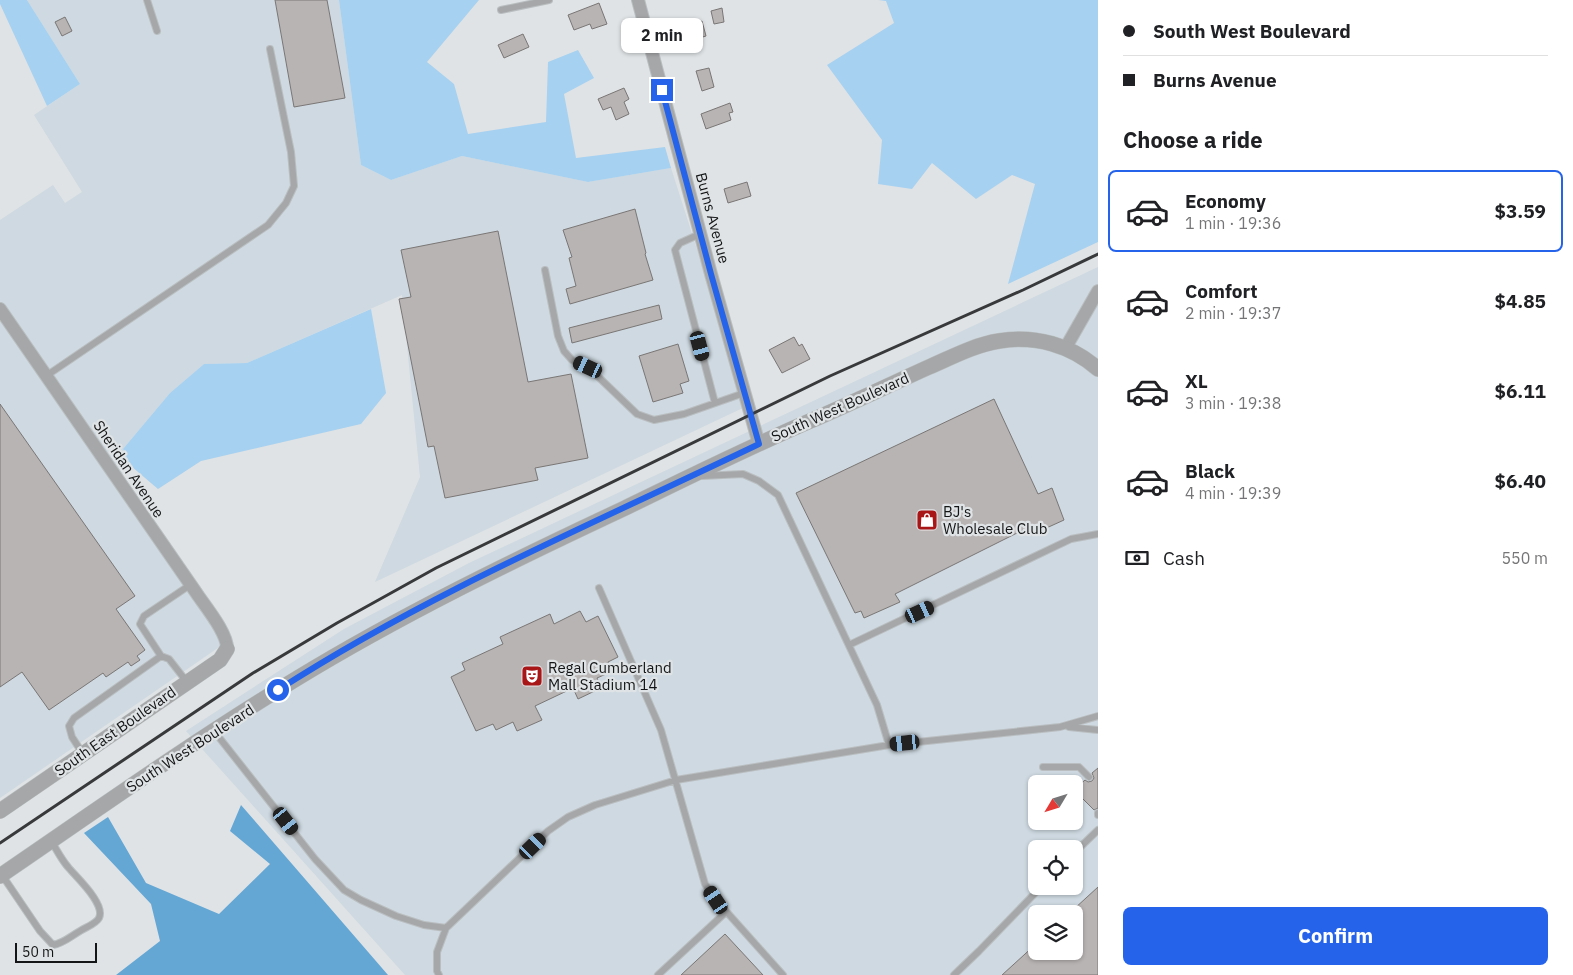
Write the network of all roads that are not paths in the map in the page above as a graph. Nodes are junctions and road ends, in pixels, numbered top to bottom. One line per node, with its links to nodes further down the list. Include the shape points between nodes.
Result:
1 (147, 0): 5 (lane)
2 (549, 0): 4 (lane)
3 (638, 0): 7 (street, Burns Avenue)
4 (501, 10)
5 (157, 31)
6 (270, 48): 13 (lane, via 291,152 294,186 286,203 268,225)
7 (700, 234): 14 (street, Burns Avenue); 15 (lane, via 680,243 675,250)
8 (545, 270): 15 (lane, via 564,351 572,360 588,367 637,414 654,420)
9 (1098, 292): 11 (street)
10 (0, 309): 13 (street, Sheridan Avenue)
11 (1066, 347): 12 (street); 16 (street, South West Boulevard, via 1015,339 982,345)
12 (1098, 369)
13 (46, 376): 19 (street, Sheridan Avenue)
14 (744, 393): 15 (lane); 16 (street, Burns Avenue)
15 (715, 403)
16 (759, 444): 17 (street, South West Boulevard)
17 (691, 476): 21 (lane, via 743,474 778,495); 28 (street, South West Boulevard, via 446,595 326,660)
18 (1098, 534): 21 (lane, via 1072,539)
19 (190, 584): 22 (street, Sheridan Avenue, via 222,633); 23 (lane, via 144,616 140,624)
20 (599, 588): 33 (lane, via 661,730)
21 (849, 645): 29 (lane, via 877,705)
22 (227, 649): 24 (street, South East Boulevard, via 220,660)
23 (161, 656): 24 (lane, via 169,658); 30 (lane, via 74,718 69,726)
24 (187, 682): 30 (street, South East Boulevard)
25 (1098, 716): 26 (lane)
26 (1063, 726): 27 (lane); 29 (lane)
27 (1098, 730)
28 (214, 731): 36 (street, South West Boulevard); 41 (lane, via 315,859 344,890 396,916)
29 (889, 745): 33 (lane)
30 (83, 754): 34 (street, South East Boulevard)
31 (1043, 767): 32 (lane, via 1079,767)
32 (1089, 776)
33 (676, 780): 40 (lane, via 705,884); 41 (lane, via 595,805 568,817 548,831)
34 (0, 811)
35 (1098, 830): 37 (lane)
36 (51, 841): 38 (street, South West Boulevard); 38 (lane, via 66,866 97,903 99,917 94,924 54,945 40,931)
37 (1083, 844)
38 (1, 876)
39 (1033, 895): 45 (lane)
40 (726, 912): 43 (lane); 44 (lane)
41 (446, 928): 42 (lane, via 437,952)
42 (439, 975)
43 (658, 975)
44 (783, 975)
45 (954, 975)

